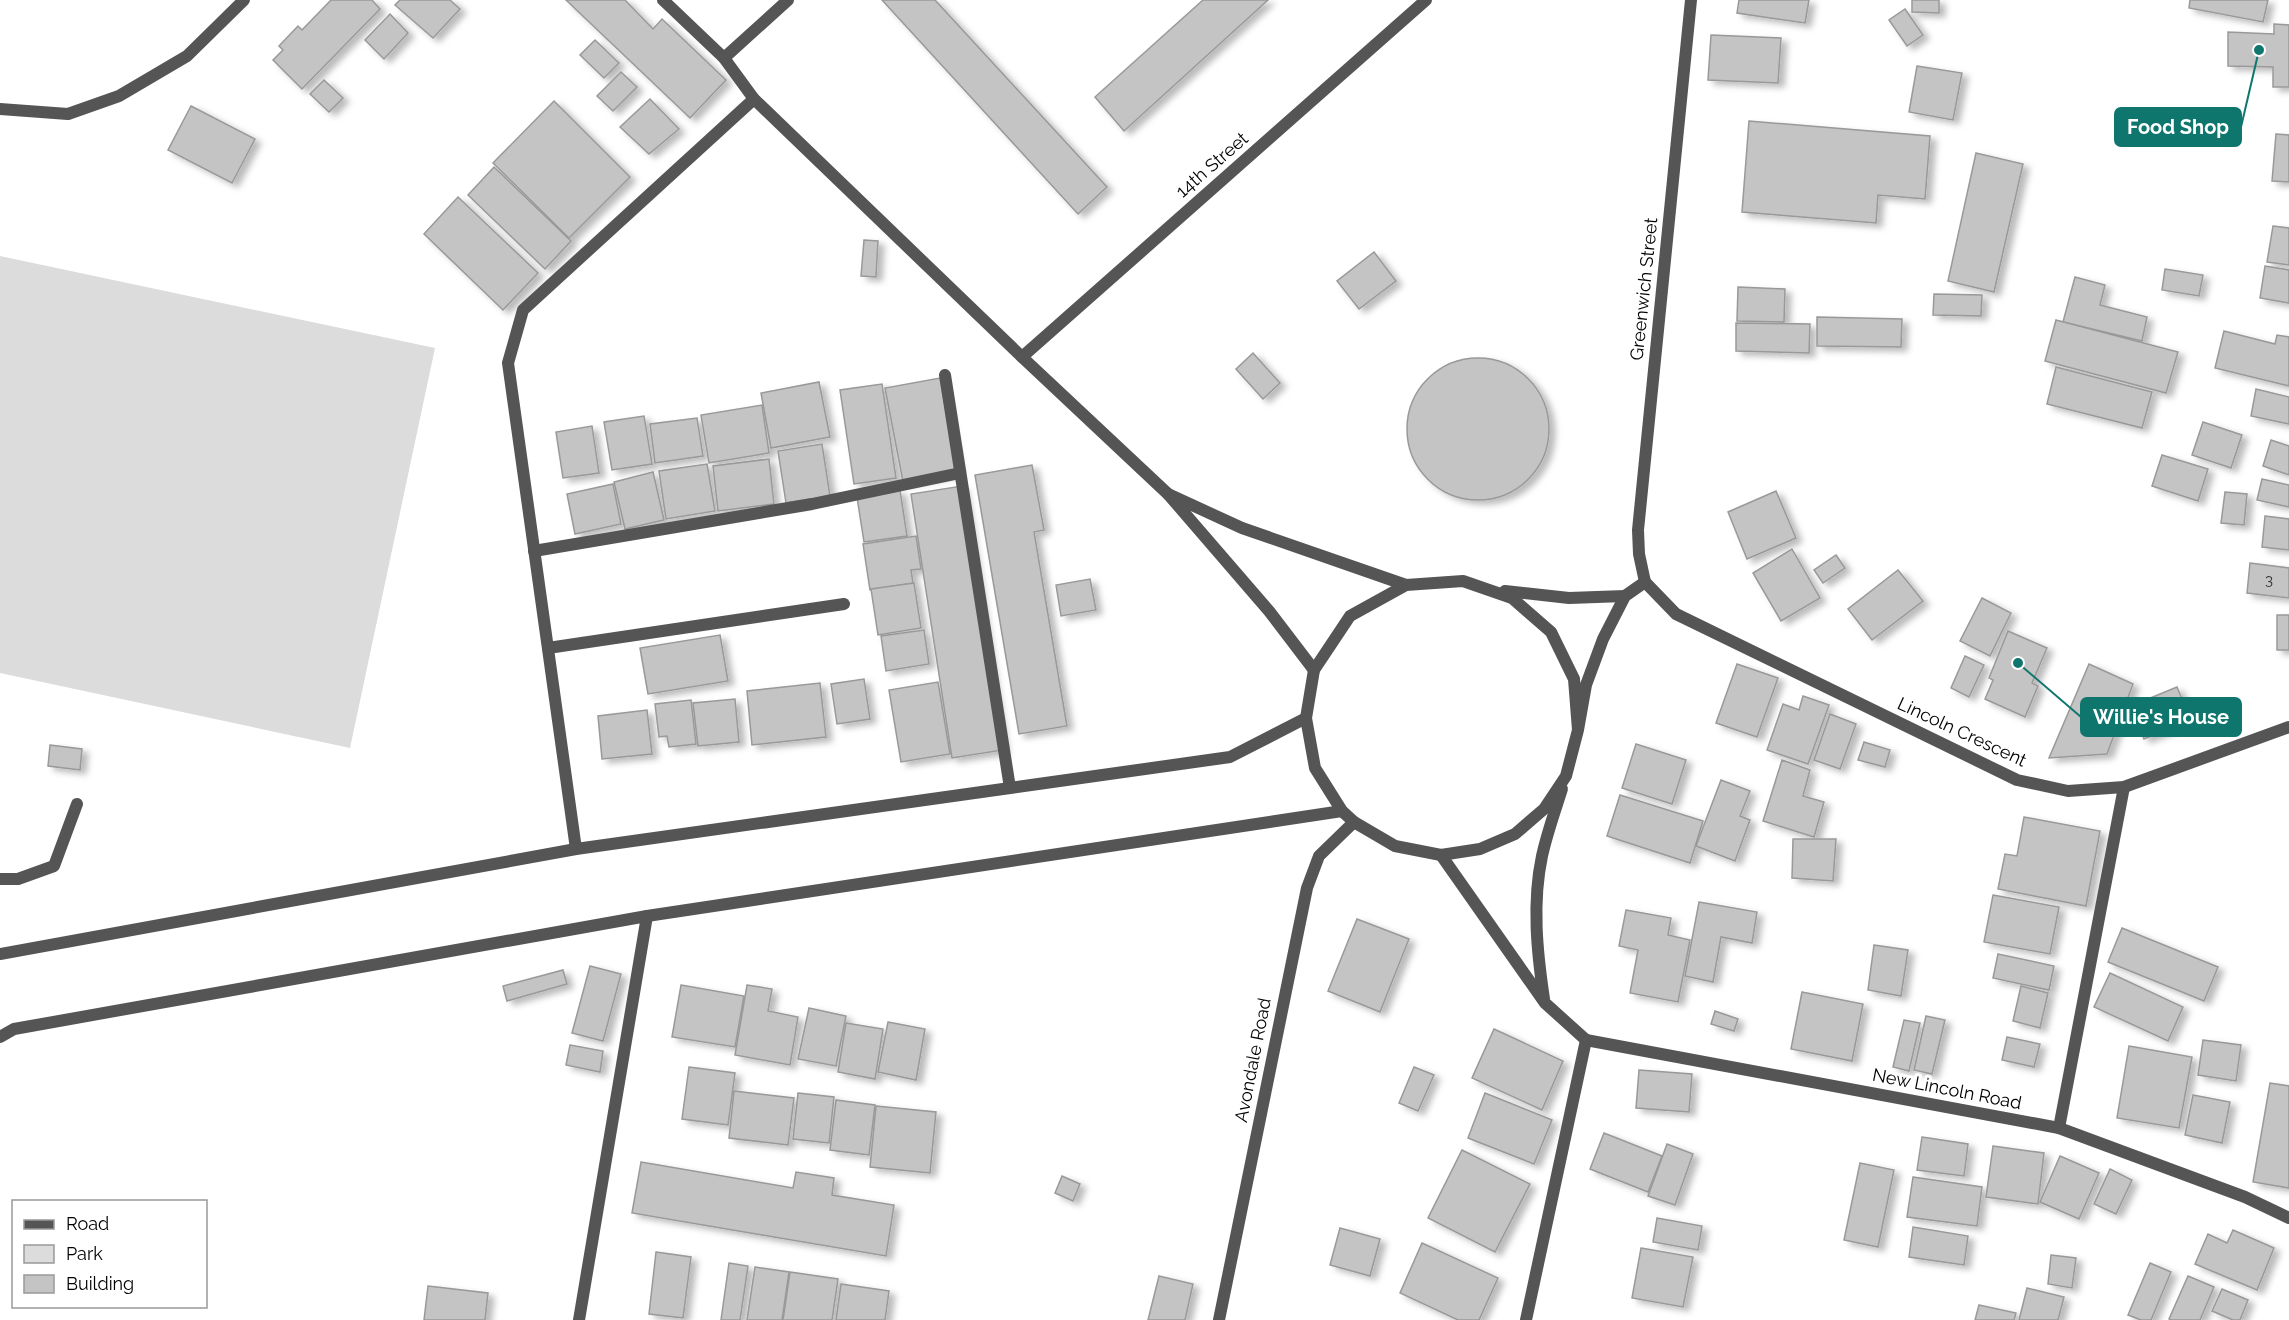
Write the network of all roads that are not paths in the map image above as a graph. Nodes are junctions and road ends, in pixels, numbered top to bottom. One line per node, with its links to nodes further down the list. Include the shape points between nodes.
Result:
1 (244, 0): 8 (street, via 187,56 119,96 68,114)
2 (663, 0): 6 (street)
3 (788, 0): 6 (street)
4 (1426, 0): 9 (street, 14th Street)
5 (1691, 0): 15 (street, Greenwich Street, via 1638,530)
6 (724, 58): 7 (street)
7 (754, 99): 9 (street); 13 (street, via 523,310 508,363)
8 (0, 109)
9 (1022, 357): 12 (street)
10 (945, 375): 11 (street)
11 (960, 472): 13 (street, via 812,504); 26 (street)
12 (1168, 494): 16 (street, via 1242,528); 20 (street, via 1269,611)
13 (534, 551): 19 (street)
14 (1463, 581): 16 (street); 17 (street, via 1514,593 1569,598); 23 (street, via 1512,598 1551,633 1574,679)
15 (1645, 582): 17 (street); 25 (street, Lincoln Crescent, via 1676,614 2017,780 2068,791)
16 (1406, 585): 20 (street, via 1350,616)
17 (1625, 596): 23 (street, via 1586,685)
18 (844, 604): 19 (street)
19 (548, 648): 30 (street)
20 (1314, 670): 21 (street)
21 (1306, 718): 26 (street, via 1230,757); 28 (street, via 1315,768)
22 (2289, 727): 25 (street, Lincoln Crescent)
23 (1578, 730): 24 (street)
24 (1566, 776): 31 (street, via 1544,809 1515,834 1479,849); 35 (street, via 1542,856 1536,901 1537,956)
25 (2124, 787): 38 (street)
26 (1010, 788): 30 (street)
27 (77, 804): 32 (street, via 54,866 18,879)
28 (1342, 811): 29 (street); 33 (street)
29 (1354, 822): 31 (street, via 1395,846); 41 (street, Avondale Road, via 1319,856 1307,888)
30 (576, 849): 34 (street)
31 (1441, 855): 35 (street)
32 (0, 879)
33 (647, 916): 36 (street, via 14,1029); 40 (street)
34 (0, 954)
35 (1545, 1003): 37 (street)
36 (0, 1037)
37 (1586, 1040): 38 (street, New Lincoln Road); 42 (street)
38 (2059, 1128): 39 (street, New Lincoln Road, via 2245,1197)
39 (2289, 1218)
40 (579, 1320)
41 (1219, 1320)
42 (1526, 1320)

